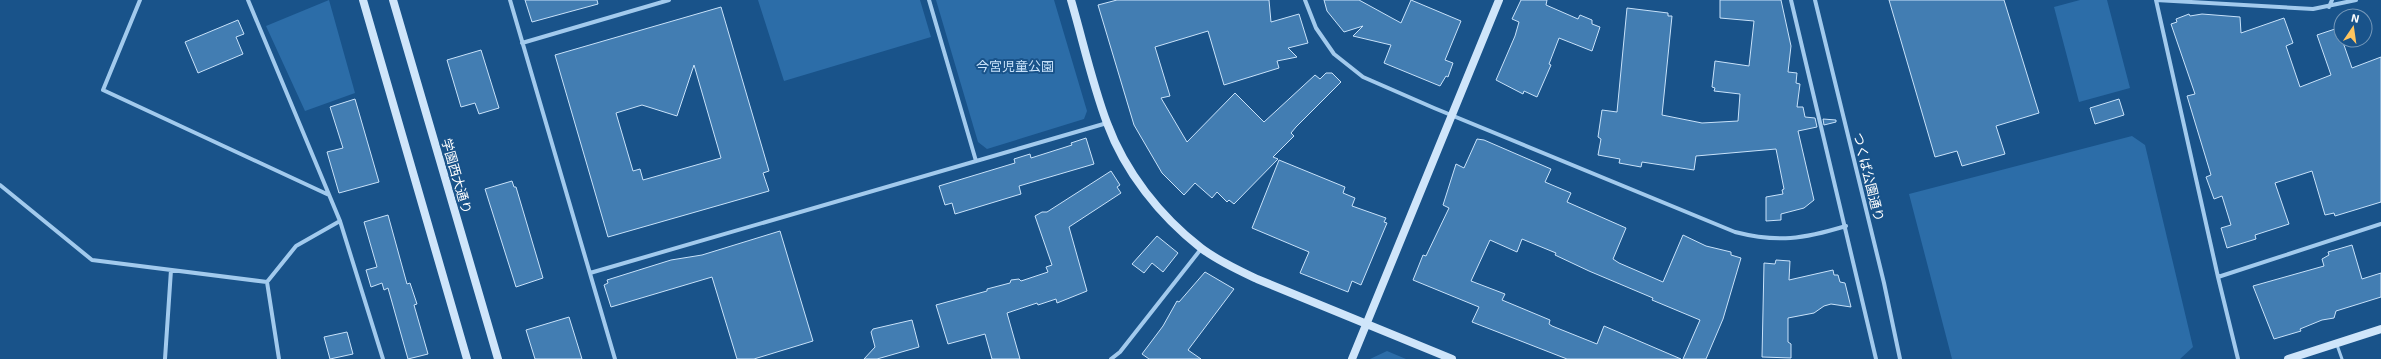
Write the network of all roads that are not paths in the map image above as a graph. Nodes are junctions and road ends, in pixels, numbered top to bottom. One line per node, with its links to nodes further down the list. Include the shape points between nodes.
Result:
1 (140, 0): 21 (street, via 103,90)
2 (248, 0): 21 (street)
3 (363, 0): 36 (street)
4 (392, 0): 37 (street, 学園西大通り)
5 (510, 0): 16 (street)
6 (668, 0): 16 (street)
7 (929, 0): 19 (street)
8 (1071, 0): 18 (street)
9 (1305, 0): 17 (street, via 1324,42 1349,66 1379,85)
10 (1499, 0): 17 (street)
11 (1791, 0): 24 (street)
12 (1815, 0): 43 (street, つくば公園通り)
13 (2332, 0): 15 (street)
14 (2356, 0): 15 (street)
15 (2329, 7): 28 (street, via 2313,9 2156,0)
16 (522, 43): 27 (street)
17 (1452, 116): 24 (street, via 1741,233 1777,240 1815,235); 30 (street)
18 (1107, 123): 19 (street); 25 (street, via 1141,187 1175,225)
19 (976, 161): 27 (street)
20 (0, 185): 26 (street, via 92,260)
21 (329, 195): 22 (street)
22 (340, 221): 29 (street, via 296,246); 35 (street)
23 (2381, 224): 28 (street)
24 (1846, 226): 42 (street)
25 (1201, 248): 30 (street, via 1227,265 1257,279); 39 (street, via 1120,352)
26 (171, 270): 29 (street); 33 (street)
27 (590, 273): 38 (street)
28 (2218, 277): 44 (street)
29 (267, 282): 34 (street)
30 (1367, 324): 40 (street); 41 (street)
31 (2381, 329): 32 (street)
32 (2337, 343): 45 (street); 46 (lane)
33 (165, 359)
34 (279, 359)
35 (383, 359)
36 (467, 359)
37 (498, 359)
38 (615, 359)
39 (1111, 359)
40 (1352, 359)
41 (1452, 359)
42 (1876, 359)
43 (1900, 359)
44 (2238, 359)
45 (2288, 359)
46 (2342, 359)

